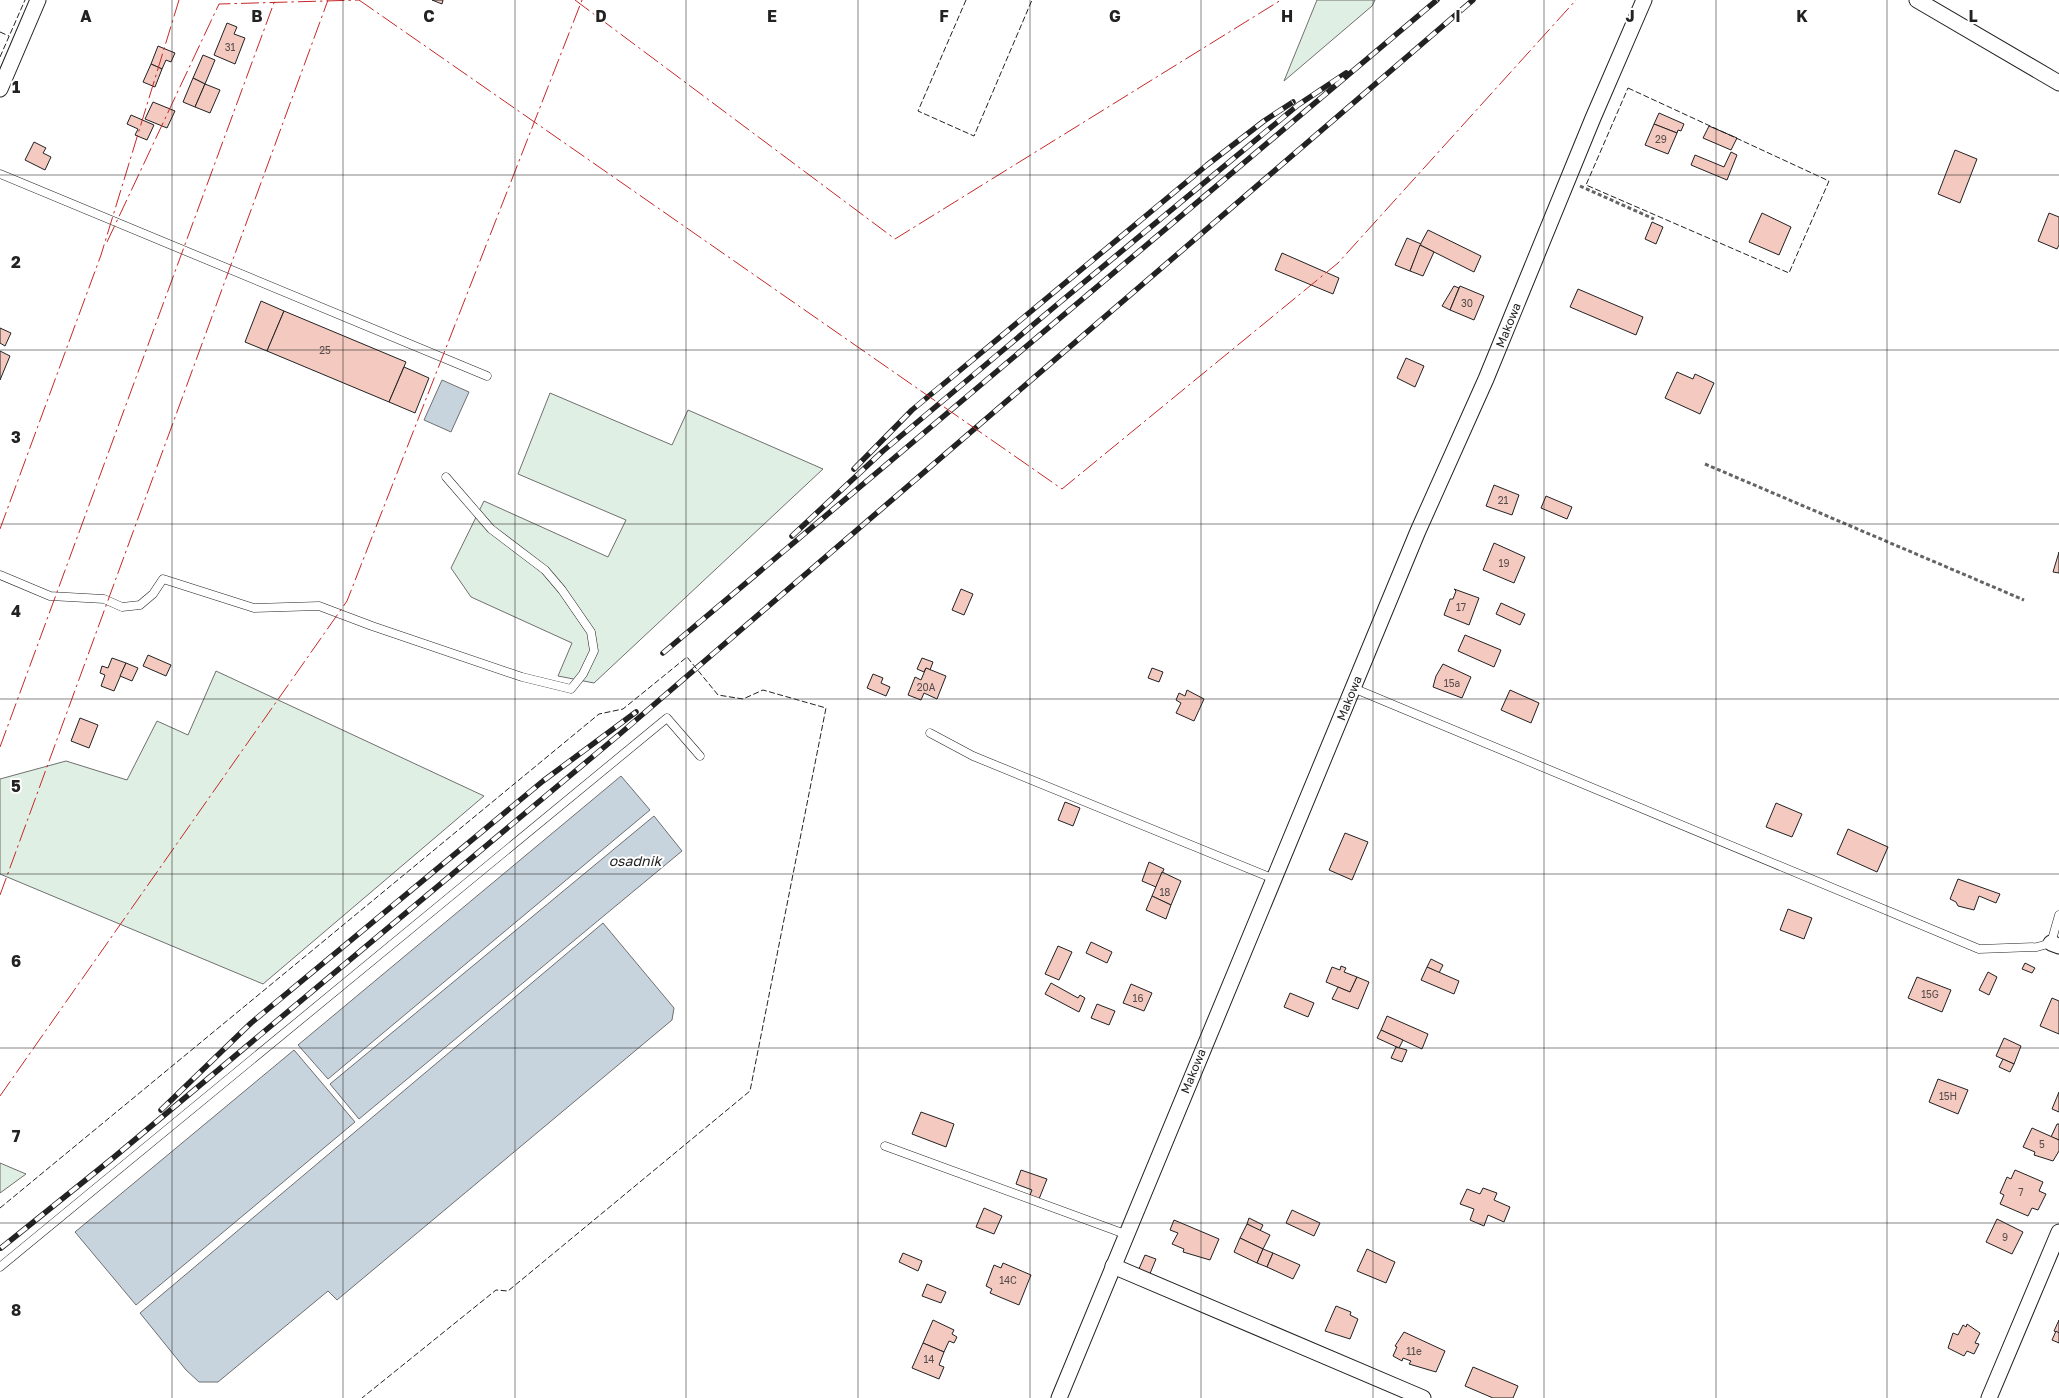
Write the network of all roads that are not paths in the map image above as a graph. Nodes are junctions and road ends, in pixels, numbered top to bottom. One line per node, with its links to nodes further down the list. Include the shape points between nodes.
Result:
1 (38, 0): 5 (street)
2 (1644, 0): 10 (street, Makowa)
3 (1917, 0): 4 (street)
4 (2059, 83)
5 (0, 89)
6 (0, 174): 7 (lane)
7 (486, 376)
8 (446, 477): 9 (lane, via 491,529 545,570 592,632 594,651 571,689 522,677 319,606 254,608 163,579 153,594 140,604 122,607 104,599 50,596)
9 (0, 574)
10 (1353, 688): 13 (street, Makowa); 15 (lane, via 1979,949)
11 (930, 733): 13 (lane, via 973,756)
12 (700, 756): 20 (lane, via 667,718)
13 (1274, 879): 18 (street, Makowa)
14 (2059, 915): 15 (lane)
15 (2055, 945)
16 (885, 1146): 18 (lane)
17 (2059, 1232): 23 (street)
18 (1125, 1234): 19 (street, Makowa)
19 (1113, 1266): 21 (street, Makowa); 22 (street)
20 (0, 1267)
21 (1059, 1398)
22 (1423, 1398)
23 (1988, 1398)

